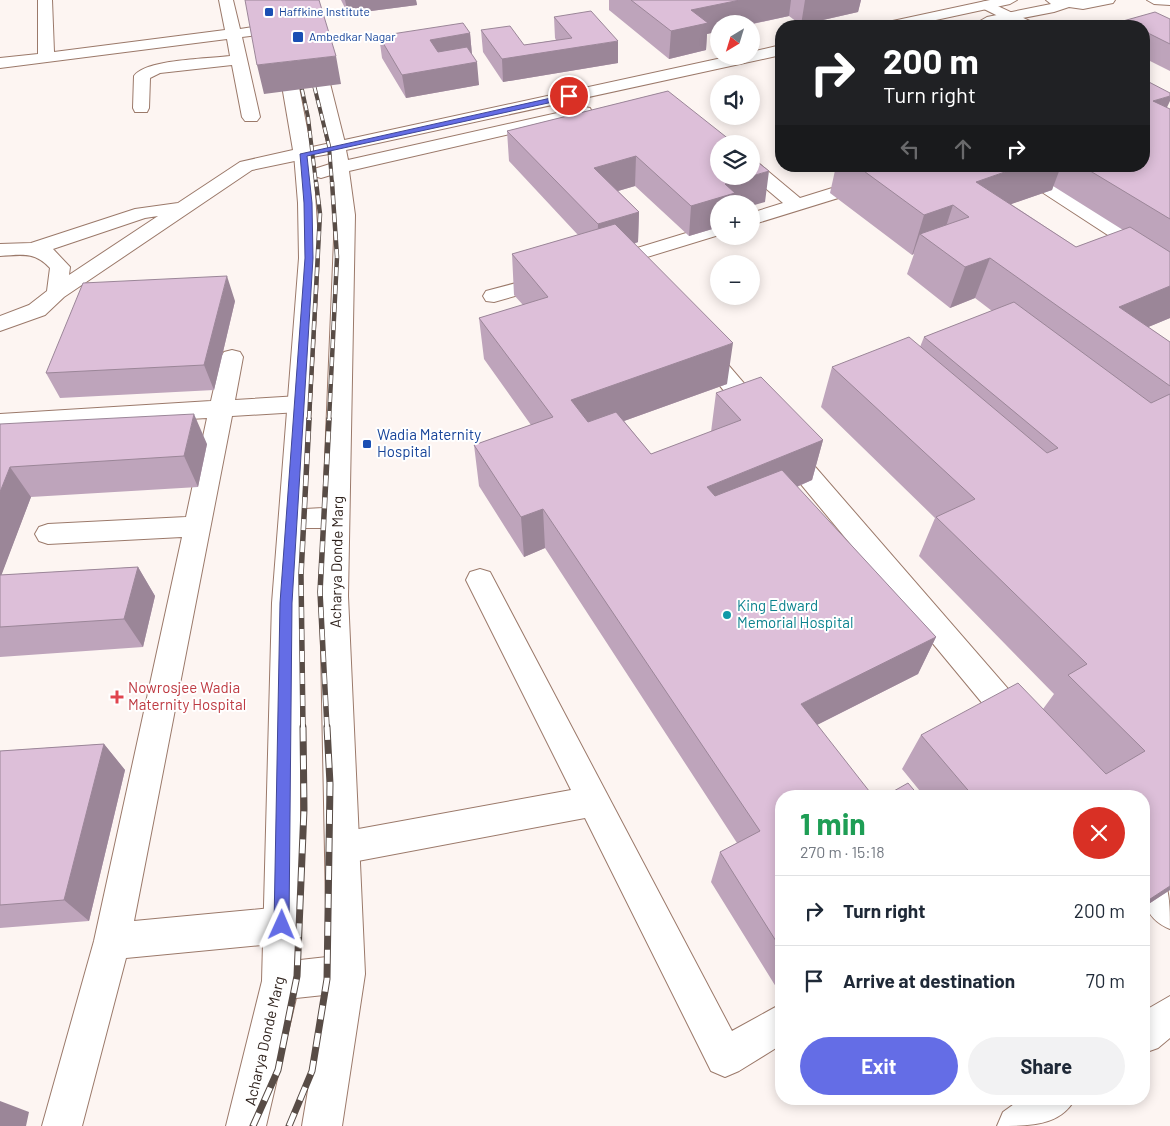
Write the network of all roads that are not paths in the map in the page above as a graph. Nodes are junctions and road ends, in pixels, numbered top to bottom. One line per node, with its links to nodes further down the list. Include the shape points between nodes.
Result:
1 (45, 0): 20 (main road)
2 (226, 0): 16 (main road)
3 (275, 0): 15 (main road, Acharya Donde Marg)
4 (302, 0): 17 (main road, Acharya Donde Marg)
5 (1010, 0): 10 (main road)
6 (1108, 0): 9 (main road, via 1083,5)
7 (1154, 0): 8 (main road)
8 (1170, 1)
9 (1060, 2): 11 (main road, via 1054,8)
10 (987, 4): 11 (main road); 12 (main road)
11 (1010, 16): 13 (main road); 14 (main road)
12 (915, 20)
13 (992, 20)
14 (1018, 20)
15 (280, 28): 16 (main road); 19 (main road, Acharya Donde Marg)
16 (234, 34): 20 (main road); 21 (main road)
17 (314, 51): 19 (main road); 26 (main road, Acharya Donde Marg)
18 (775, 51): 26 (main road)
19 (286, 55): 27 (main road, Acharya Donde Marg)
20 (46, 57): 22 (main road)
21 (239, 60): 23 (main road, via 147,72 142,76); 25 (main road)
22 (0, 63)
23 (141, 108)
24 (599, 109): 26 (main road)
25 (252, 117)
26 (338, 157): 27 (main road); 48 (main road, Acharya Donde Marg, via 346,215)
27 (304, 165): 32 (main road, via 258,162 246,166); 45 (main road, Acharya Donde Marg, via 309,258)
28 (904, 172): 31 (main road)
29 (1020, 172): 38 (main road)
30 (760, 174): 31 (main road)
31 (797, 205): 33 (main road)
32 (184, 207): 35 (main road, via 142,213); 40 (main road)
33 (760, 216)
34 (710, 232): 37 (main road)
35 (33, 249): 36 (main road); 40 (main road, via 48,254 60,267)
36 (0, 250)
37 (625, 258): 39 (main road); 41 (main road)
38 (1166, 264)
39 (645, 281)
40 (57, 293): 42 (main road, via 37,310)
41 (494, 296)
42 (0, 324)
43 (690, 335): 53 (main road)
44 (232, 357): 46 (main road)
45 (299, 404): 46 (main road); 49 (main road, Acharya Donde Marg)
46 (222, 410): 47 (main road); 50 (main road)
47 (0, 422)
48 (337, 517): 49 (main road); 55 (main road, Acharya Donde Marg, via 334,596)
49 (292, 519): 58 (main road, Acharya Donde Marg, via 286,603)
50 (198, 526): 51 (main road); 59 (main road)
51 (48, 534)
52 (480, 580): 54 (main road)
53 (1035, 744)
54 (593, 801): 55 (main road); 63 (main road, via 725,1057)
55 (342, 848): 60 (main road, Acharya Donde Marg)
56 (1150, 884): 57 (main road)
57 (1170, 911)
58 (282, 925): 59 (main road); 61 (main road, Acharya Donde Marg)
59 (112, 941): 66 (main road)
60 (346, 974): 61 (main road); 68 (main road, Acharya Donde Marg)
61 (281, 981): 67 (main road, Acharya Donde Marg)
62 (1170, 1015): 64 (main road)
63 (775, 1027)
64 (1150, 1030)
65 (1047, 1105): 69 (main road)
66 (62, 1126)
67 (246, 1126)
68 (322, 1126)
69 (1017, 1126)

